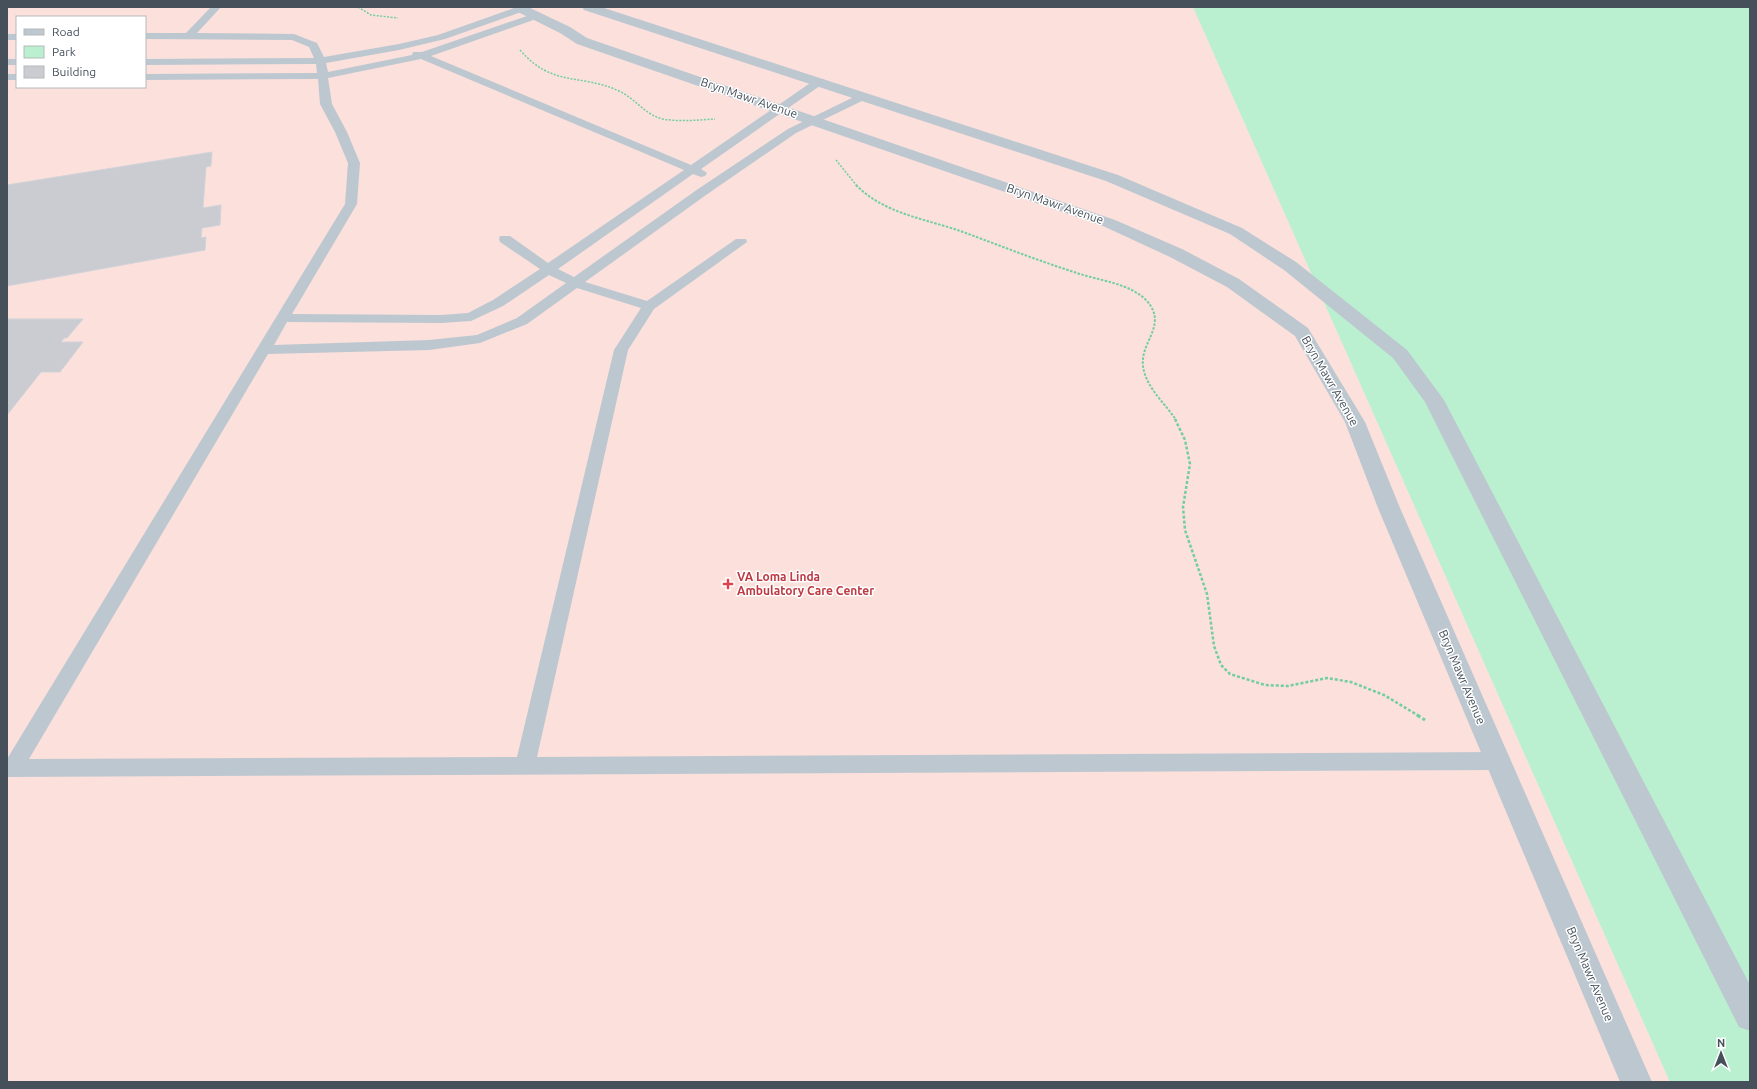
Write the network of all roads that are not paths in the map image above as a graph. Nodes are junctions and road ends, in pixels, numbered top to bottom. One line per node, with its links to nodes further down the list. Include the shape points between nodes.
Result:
1 (216, 7): 6 (lane)
2 (588, 7): 13 (street)
3 (520, 8): 4 (street, Bryn Mawr Avenue); 7 (lane, via 441,37)
4 (536, 16): 8 (lane); 15 (street, Bryn Mawr Avenue, via 565,30 582,42)
5 (146, 36): 6 (lane)
6 (189, 36): 9 (lane, via 294,37 313,45)
7 (399, 47): 8 (lane); 9 (lane)
8 (421, 56): 11 (lane); 17 (lane)
9 (321, 61): 10 (lane); 11 (lane)
10 (146, 62)
11 (323, 76): 12 (lane); 24 (lane, via 326,104 342,132 354,163 350,204)
12 (146, 77)
13 (820, 82): 14 (street); 15 (lane)
14 (862, 97): 16 (lane); 29 (street, via 1112,178 1236,231 1290,266 1400,354 1434,400)
15 (780, 109): 16 (street, Bryn Mawr Avenue); 17 (lane)
16 (813, 121): 18 (lane, via 792,131); 26 (street, Bryn Mawr Avenue, via 1109,223 1176,253 1233,283 1302,332 1355,422 1389,508)
17 (692, 170): 18 (lane); 21 (lane)
18 (719, 180): 22 (lane)
19 (505, 239): 21 (lane)
20 (741, 242): 23 (lane)
21 (548, 269): 22 (lane); 24 (lane, via 498,303 471,317)
22 (575, 284): 23 (lane); 25 (lane, via 522,321 480,339 429,345)
23 (649, 306): 27 (lane, via 621,350)
24 (283, 318): 25 (lane)
25 (263, 350): 28 (lane)
26 (1498, 761): 27 (lane); 30 (street, Bryn Mawr Avenue)
27 (525, 765): 28 (lane)
28 (10, 768)
29 (1750, 1016)
30 (1636, 1082)

